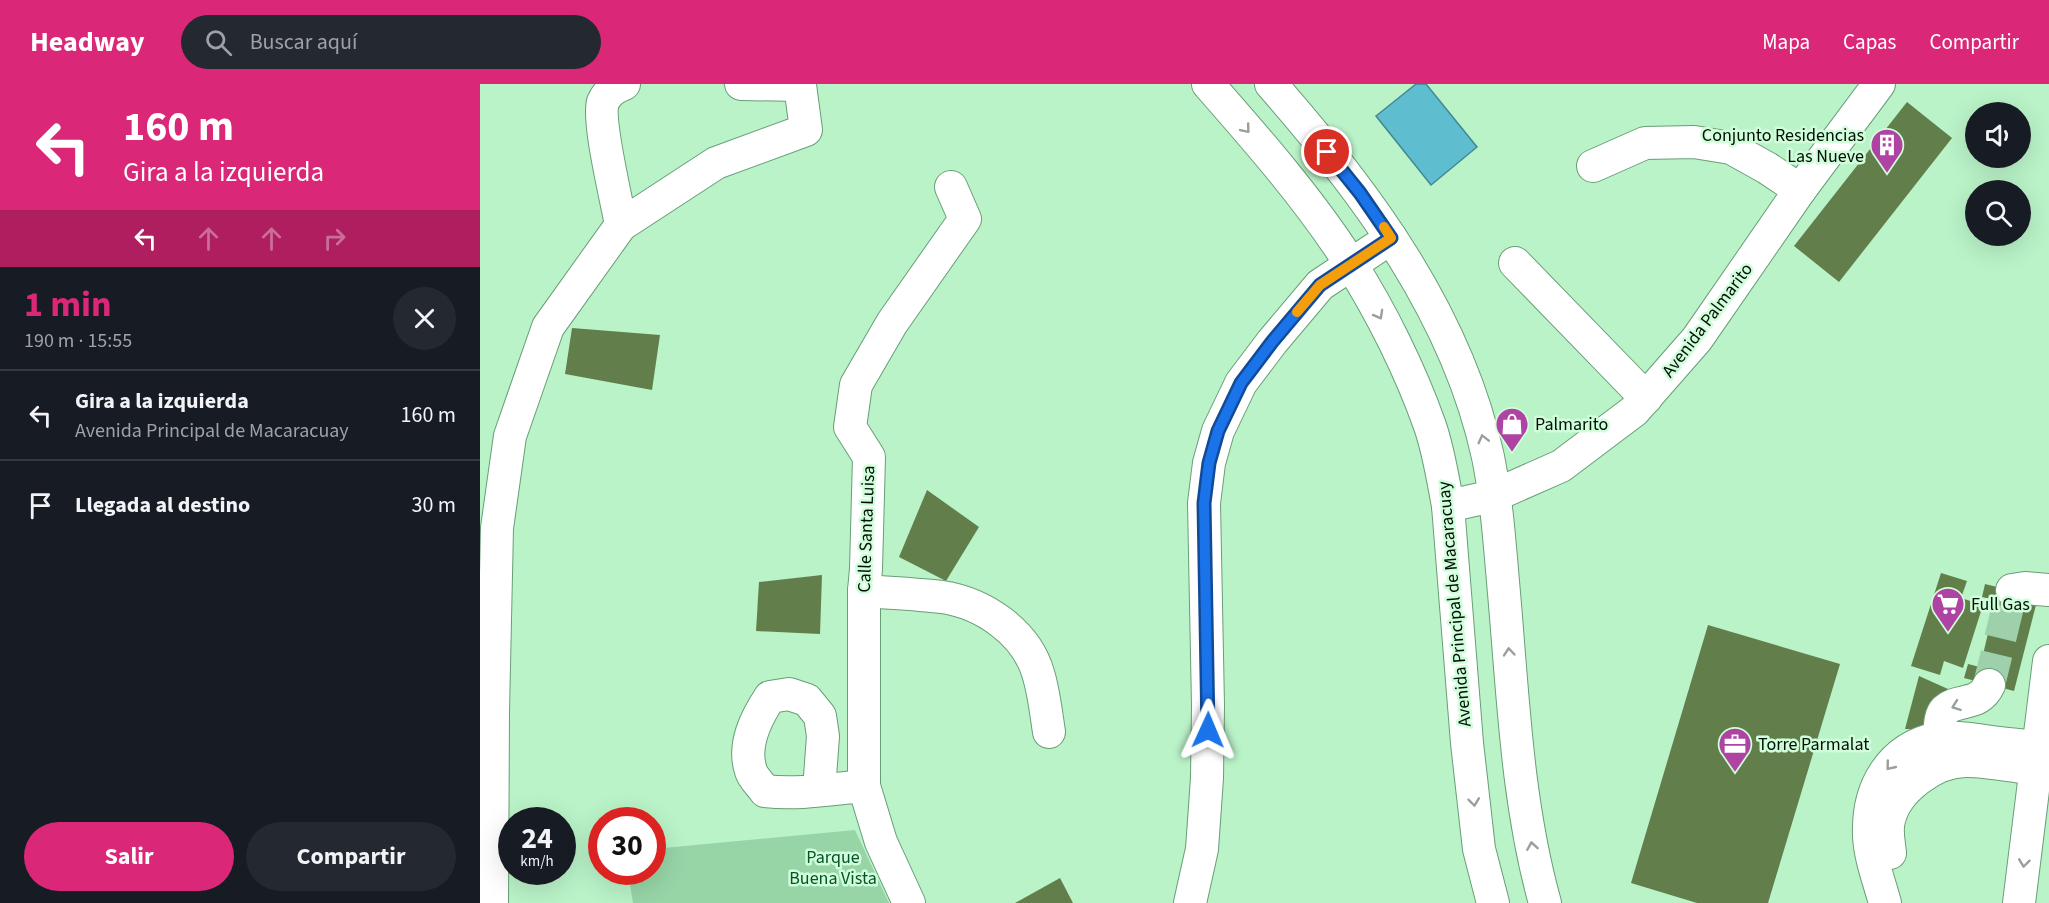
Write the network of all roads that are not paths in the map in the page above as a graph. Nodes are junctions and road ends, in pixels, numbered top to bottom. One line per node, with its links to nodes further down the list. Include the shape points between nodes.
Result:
1 (624, 84): 9 (street, via 614,88 603,101 602,120)
2 (741, 84): 9 (street, via 800,85 806,130 717,163)
3 (1208, 84): 12 (street, Avenida Principal de Macaracuay, one-way to 12, via 1297,190)
4 (1271, 84): 10 (street, via 1360,193)
5 (1879, 84): 8 (street, Avenida Palmarito)
6 (1593, 166): 8 (street, via 1645,143 1694,142 1731,148)
7 (951, 187): 18 (street, Calle Santa Luisa, via 964,219 892,322 856,385 850,427 869,457)
8 (1800, 190): 13 (street, Avenida Palmarito, via 1697,339)
9 (621, 225): 27 (street, via 548,327 510,436 497,528)
10 (1391, 238): 12 (street); 14 (street, one-way to 10, via 1488,459 1466,382 1443,327)
11 (1515, 263): 13 (street)
12 (1351, 264): 15 (street, Avenida Principal de Macaracuay, one-way to 15, via 1392,340 1431,429); 29 (street, via 1320,285 1241,383 1218,431 1209,463 1204,503 1207,778 1202,849)
13 (1646, 398): 14 (street, Avenida Palmarito, via 1560,466)
14 (1493, 496): 15 (street, Avenida Palmarito); 31 (street, one-way to 14, via 1523,791)
15 (1448, 506): 30 (street, Avenida Principal de Macaracuay, one-way to 30, via 1479,849)
16 (2012, 590): 17 (street)
17 (2049, 590)
18 (864, 591): 21 (street, via 943,597 965,603 1009,628 1027,647 1038,673); 24 (street, Calle Santa Luisa)
19 (2048, 665): 22 (street, via 2023,717 2001,732); 23 (street)
20 (1989, 685): 22 (street, one-way to 22, via 1982,696 1945,710 1941,717)
21 (1049, 732)
22 (1956, 746): 23 (street); 26 (street, via 2013,790); 32 (street, one-way to 32, via 1910,748 1895,759 1874,791 1869,837); 33 (street, via 1948,763 1908,788 1889,820 1893,869)
23 (2042, 759): 26 (street)
24 (864, 786): 25 (street); 28 (street, Calle Santa Luisa, via 881,842)
25 (819, 790)
26 (2029, 824): 34 (street, one-way to 34)
27 (492, 903)
28 (909, 903)
29 (1190, 903)
30 (1493, 903)
31 (1545, 903)
32 (1885, 903)
33 (1904, 903)
34 (2019, 903)

